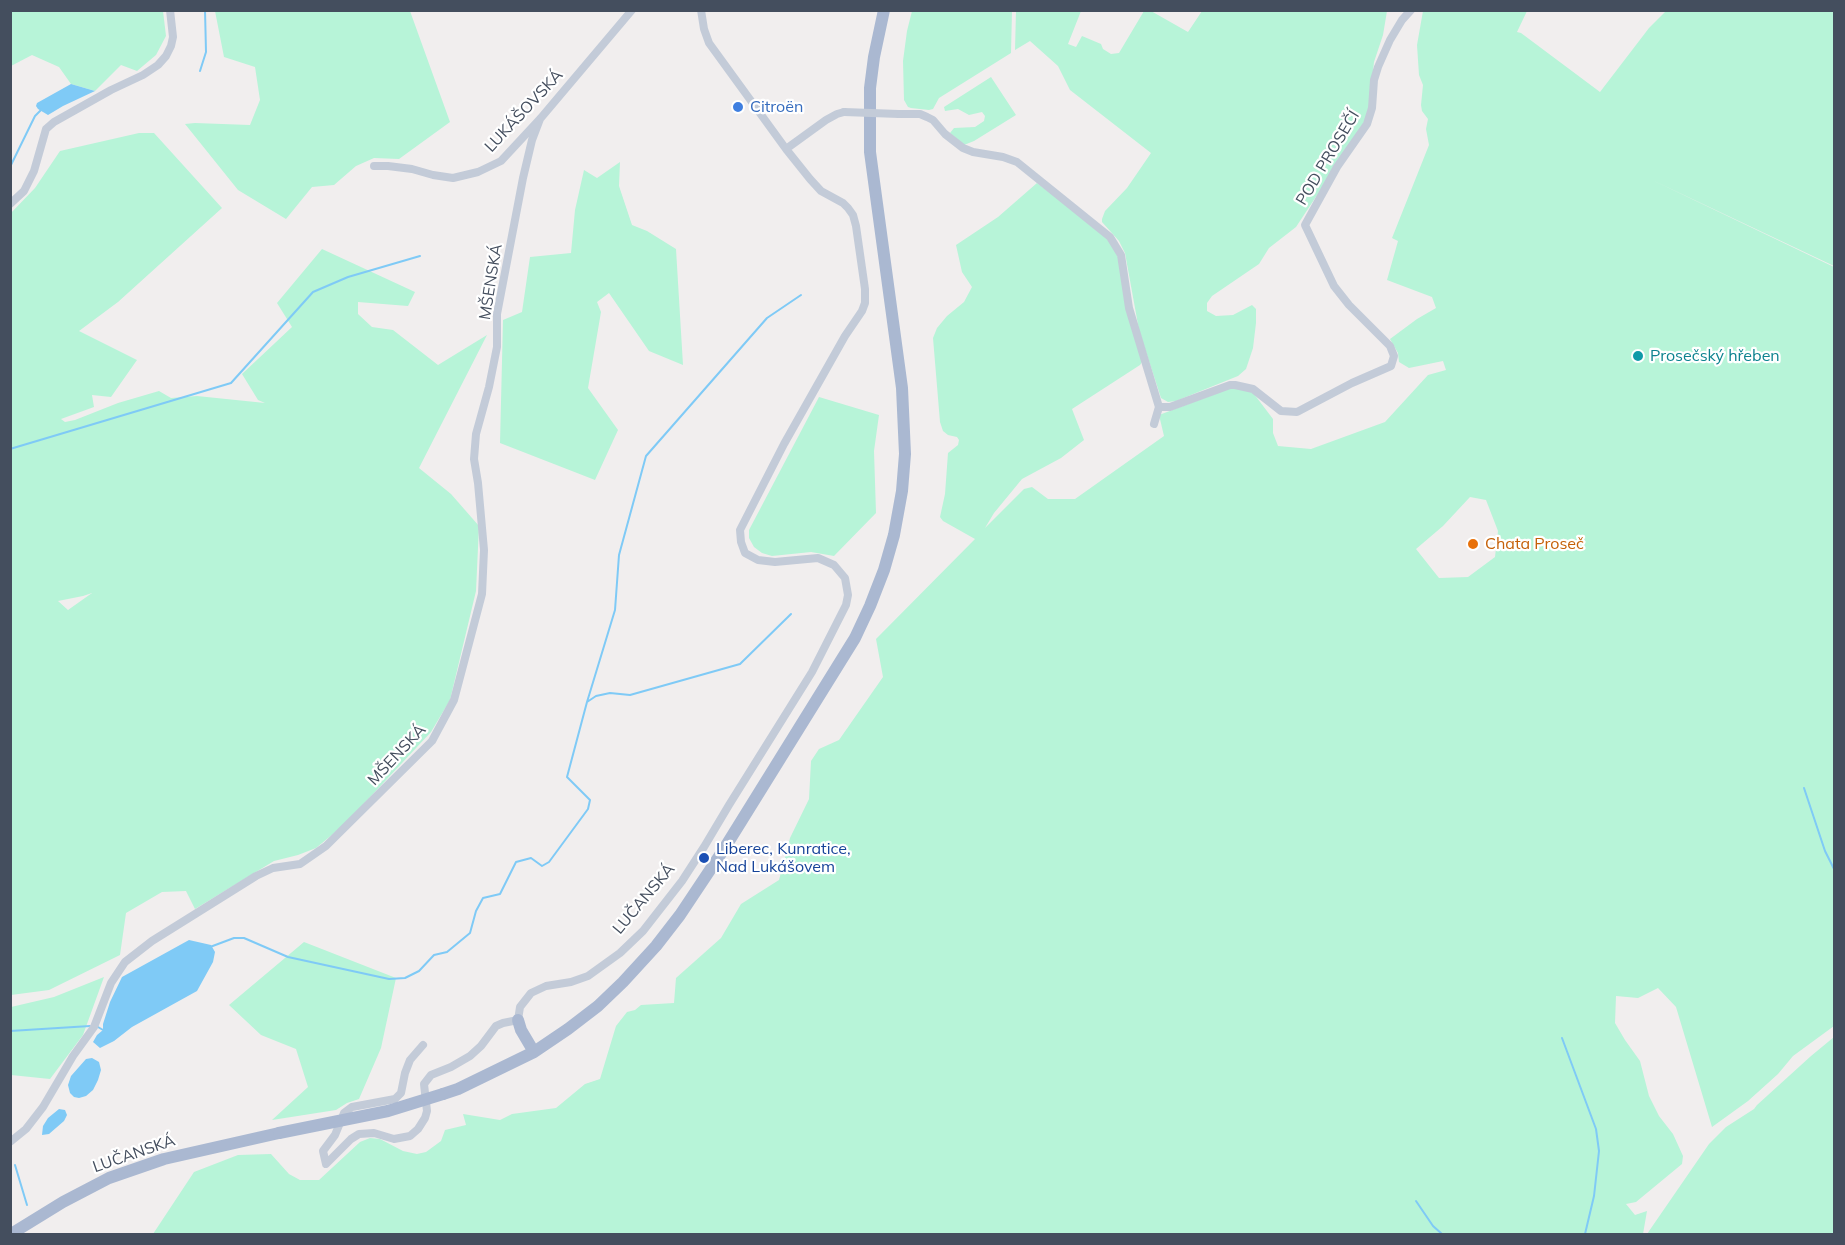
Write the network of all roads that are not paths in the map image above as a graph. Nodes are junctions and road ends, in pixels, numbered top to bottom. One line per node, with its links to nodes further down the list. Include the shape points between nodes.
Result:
1 (170, 10): 9 (street, via 173,37 166,56 143,75 46,129 34,171 24,191)
2 (632, 10): 6 (street, LUKÁŠOVSKÁ)
3 (701, 10): 7 (street, LUČANSKÁ, via 710,43)
4 (884, 10): 14 (main road, LUČANSKÁ, via 870,88 870,152 902,388 905,454 902,491 884,570 855,638 681,915 598,1006)
5 (1411, 10): 10 (street, POD PROSEČÍ, via 1390,40 1378,67 1367,124 1337,167 1305,225 1334,286 1390,346 1394,356 1391,366 1297,412 1281,411 1253,389 1235,385 1170,407)
6 (540, 119): 8 (street, LUKÁŠOVSKÁ, via 501,161 478,172 453,178); 15 (street, MŠENSKÁ, via 523,178 497,314 497,347 476,434 482,594 454,700 432,741 326,846 300,864 273,868 256,876 125,962 111,982 94,1027 43,1107)
7 (786, 149): 10 (street, bridge, via 844,112 920,114 933,120 963,148 1017,162 1110,237 1121,255 1129,308); 12 (street, LUČANSKÁ, via 821,191 843,203 853,215 865,303 745,519 740,530 741,542 745,553 758,560 818,558 834,565 847,587 842,615 812,672 704,848 660,910 643,931 598,970 581,980 546,986 531,993 520,1006)
8 (374, 166)
9 (10, 204)
10 (1159, 407): 11 (street)
11 (1154, 424)
12 (518, 1020): 13 (street, via 496,1026 470,1056 426,1079 425,1118 410,1136 394,1139 374,1133 359,1134 326,1164 323,1151 344,1113 352,1107 395,1099 401,1093 410,1060); 14 (main road)
13 (423, 1045)
14 (534, 1053): 16 (main road, LUČANSKÁ, bridge, via 443,1094 378,1113 164,1159 109,1178)
15 (10, 1142)
16 (11, 1234)

